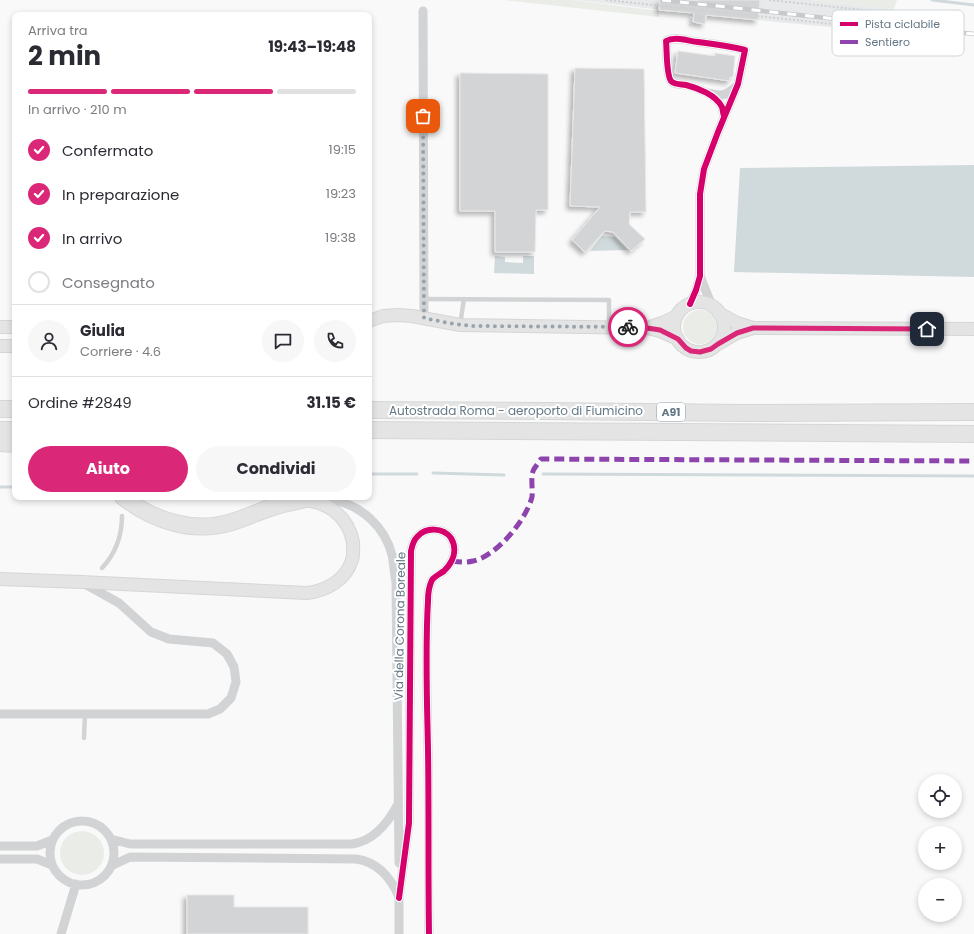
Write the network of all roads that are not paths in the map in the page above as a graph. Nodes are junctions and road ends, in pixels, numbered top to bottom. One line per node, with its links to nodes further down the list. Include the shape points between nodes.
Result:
1 (423, 11): 6 (street)
2 (738, 84): 3 (street, via 723,95); 3 (street, via 745,50 730,46 666,40 671,80); 4 (street)
3 (706, 92): 4 (street, via 723,108)
4 (724, 116): 5 (street, via 704,169 700,194)
5 (700, 276): 8 (street); 9 (street)
6 (424, 299): 7 (lane); 11 (street)
7 (464, 299): 13 (lane); 16 (lane, via 609,300)
8 (690, 304): 9 (street, via 702,303); 10 (street)
9 (716, 310): 18 (street, via 736,323); 21 (street, via 722,318 724,328)
10 (677, 316): 17 (street); 20 (street, via 675,326)
11 (424, 318): 12 (street, via 390,315); 13 (street)
12 (372, 320)
13 (460, 325): 16 (street)
14 (0, 327): 15 (street)
15 (12, 327)
16 (609, 327): 17 (street)
17 (647, 328): 20 (street, via 660,330)
18 (753, 328): 19 (street); 21 (street, via 737,333)
19 (974, 329)
20 (678, 339): 21 (street, via 686,348 694,351 708,351)
21 (718, 344)
22 (0, 346): 23 (street)
23 (12, 346)
24 (0, 409): 25 (highway)
25 (12, 409)
26 (372, 410): 27 (highway, Autostrada Roma - aeroporto di Fiumicino / A91)
27 (974, 412)
28 (0, 430): 29 (highway)
29 (12, 430)
30 (372, 430): 31 (highway, Autostrada Roma - aeroporto di Fiumicino / A91)
31 (974, 434)
32 (0, 443): 33 (highway)
33 (12, 444)
34 (127, 500): 35 (highway, via 154,516 176,523 200,526 231,523 272,507)
35 (302, 500): 40 (street, via 324,504 337,513 346,524 352,538 353,553 349,566 341,578 322,590 307,593)
36 (334, 500): 44 (street, Via della Corona Boreale, via 363,512 384,535 392,555 396,582)
37 (122, 516): 38 (lane, via 119,542)
38 (102, 568)
39 (0, 579): 40 (street)
40 (81, 582): 42 (street, via 119,603 151,632 169,639 213,643 226,654 234,667 236,682 231,698 220,709 208,714)
41 (0, 714): 42 (street)
42 (85, 714): 43 (lane)
43 (84, 738)
44 (399, 802): 45 (street, via 389,819 374,835 352,844 130,844); 52 (street, Via della Corona Boreale)
45 (111, 839): 46 (street, via 105,830 96,824 76,821 66,825); 50 (street, via 114,857)
46 (52, 840): 47 (street, via 37,846); 49 (street)
47 (0, 846)
48 (0, 859): 49 (street, via 36,859)
49 (52, 865): 51 (street, via 68,882)
50 (111, 866): 51 (street, via 107,873 93,883); 52 (street, via 130,857 361,860 382,871)
51 (76, 884): 53 (street)
52 (399, 898): 54 (street, Via della Corona Boreale); 55 (street, Via della Corona Boreale, via 409,823 411,551 413,542 420,534 434,529 447,534 453,542 455,552 448,566 432,581 428,599 426,640)
53 (61, 934)
54 (399, 934)
55 (429, 934)

